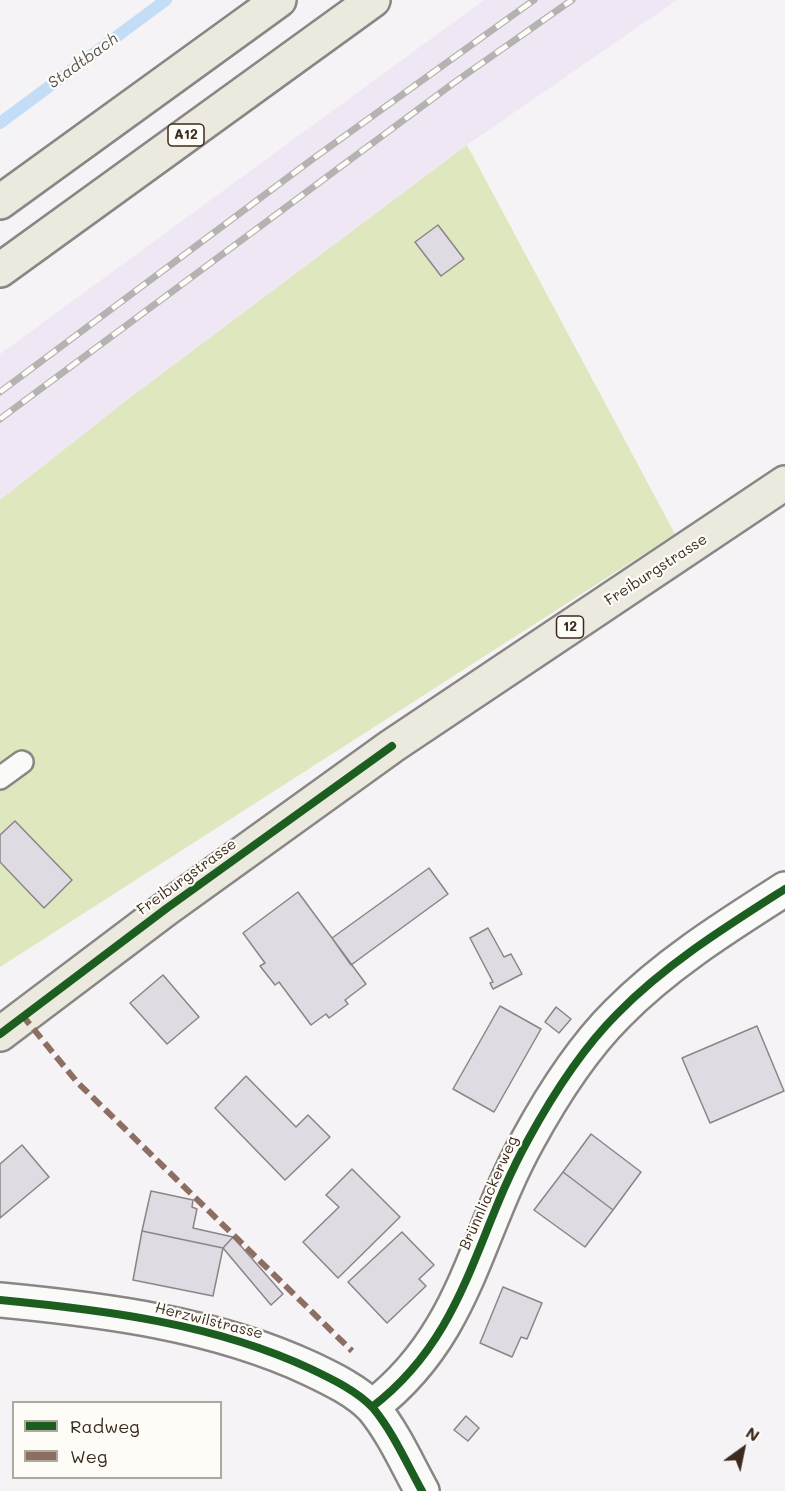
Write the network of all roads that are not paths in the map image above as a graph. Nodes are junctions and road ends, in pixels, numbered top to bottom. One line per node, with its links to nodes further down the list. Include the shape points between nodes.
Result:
1 (279, 0): 3 (main road)
2 (373, 0): 4 (main road, A12)
3 (0, 202)
4 (0, 270)
5 (785, 483): 9 (main road, Freiburgstrasse / 12, via 392,746)
6 (22, 762): 7 (lane)
7 (0, 778)
8 (785, 889): 11 (street, Brünnliackerweg, via 669,969 617,1013 594,1040 528,1139 445,1326 412,1372)
9 (0, 1034)
10 (0, 1300): 11 (street, Herzwilstrasse, via 121,1315 226,1337 328,1377)
11 (372, 1407): 12 (street, Herzwilstrasse)
12 (422, 1491)

